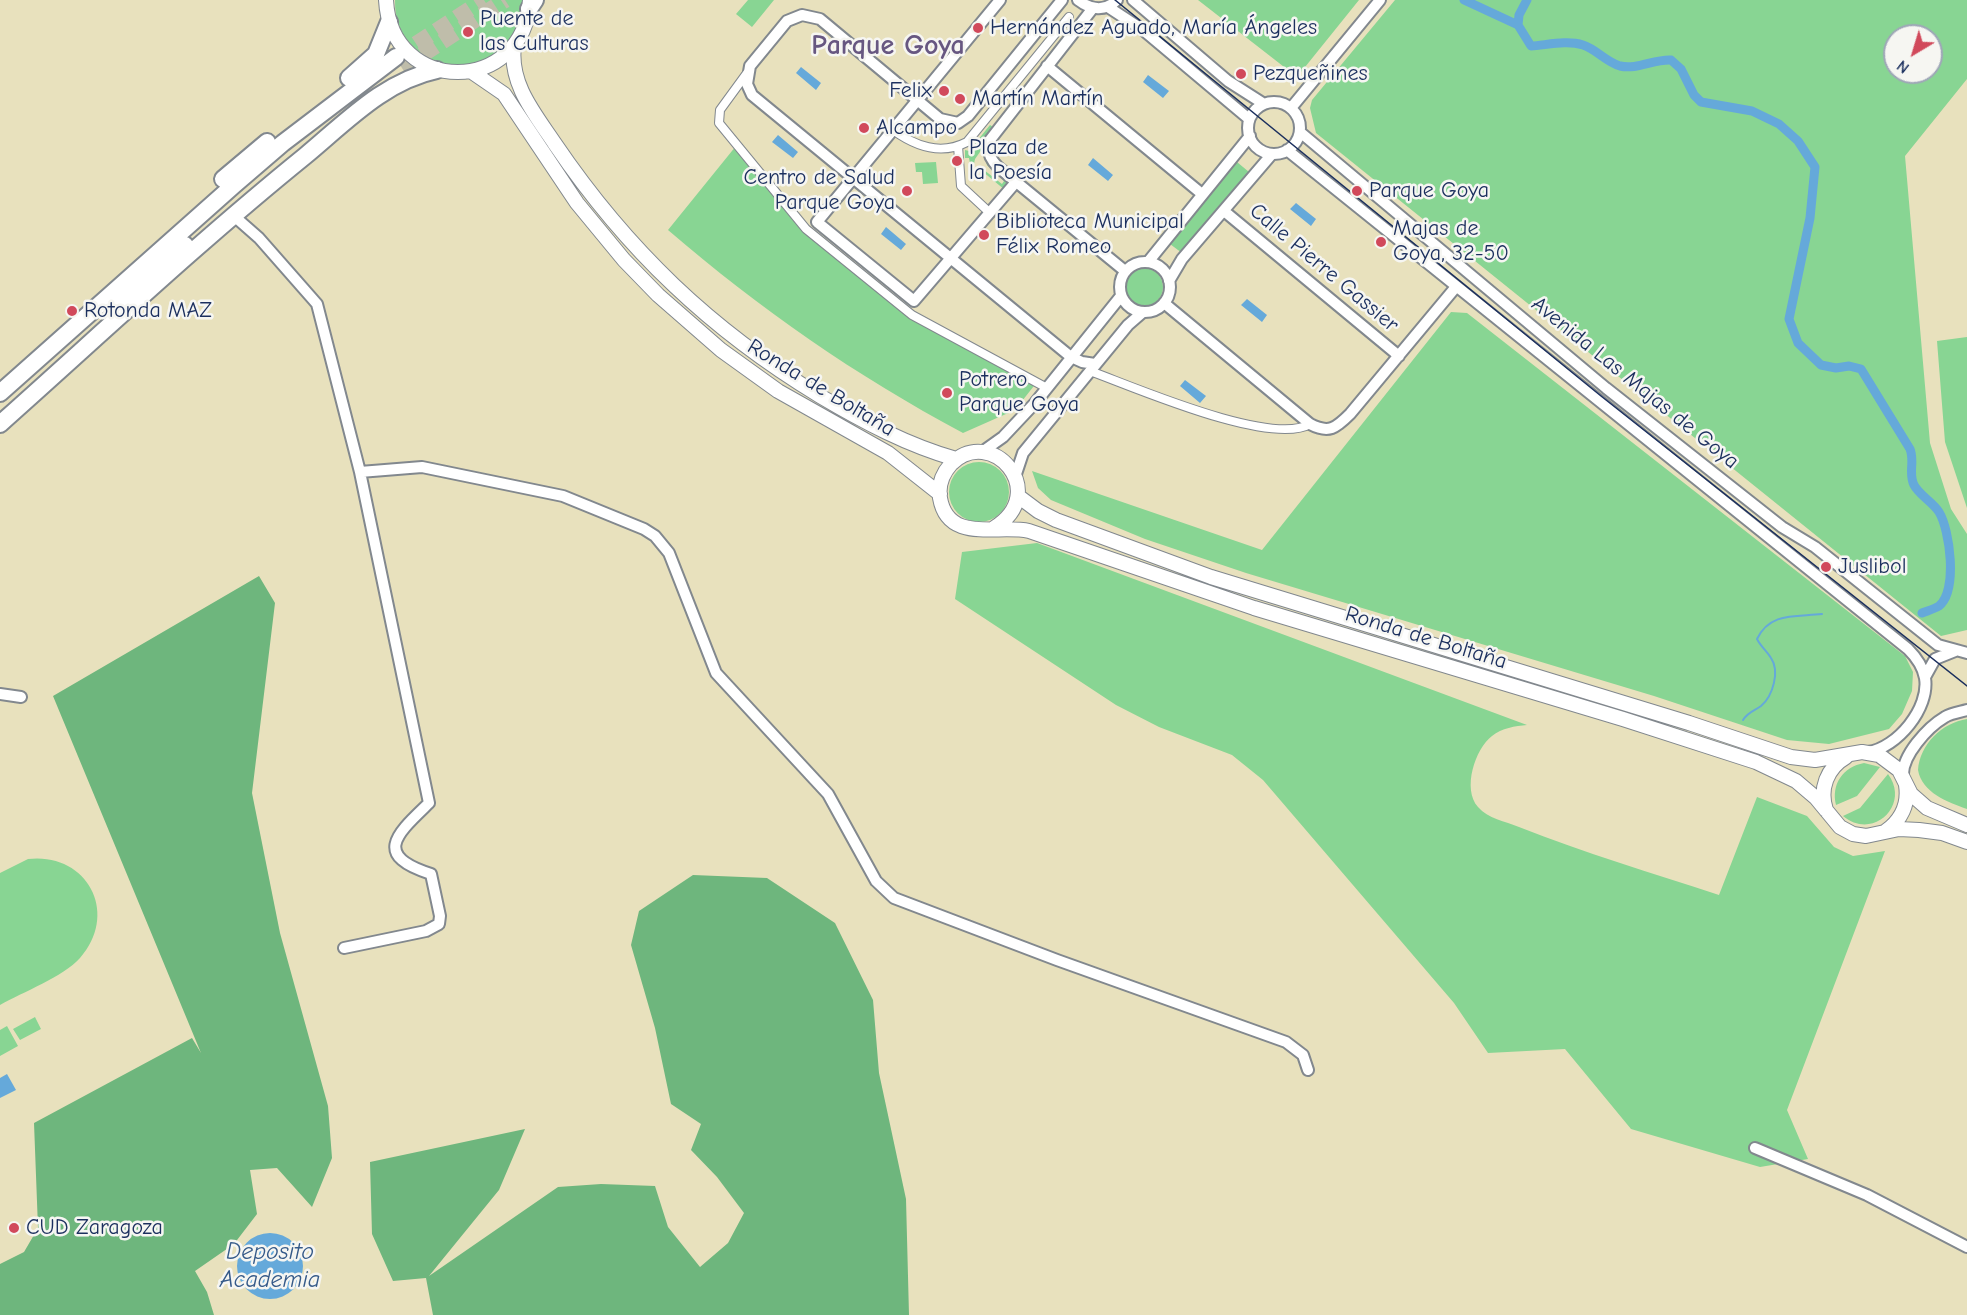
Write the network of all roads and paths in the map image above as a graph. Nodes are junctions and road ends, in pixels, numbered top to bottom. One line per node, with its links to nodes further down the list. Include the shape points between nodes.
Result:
1 (386, 0): 11 (main road)
2 (1000, 0): 17 (street)
3 (1062, 0): 17 (street, via 968,116 958,123 940,119)
4 (1078, 0): 9 (street)
5 (1133, 0): 18 (street, via 1228,81)
6 (1380, 0): 19 (street)
7 (531, 3): 12 (main road)
8 (1112, 3): 9 (street); 20 (street)
9 (1093, 8): 13 (street)
10 (1069, 17): 24 (street, via 967,142)
11 (389, 22): 14 (main road, via 402,46); 40 (highway, via 371,61 185,213 122,270)
12 (514, 46): 15 (main road, via 498,61); 51 (main road, Ronda de Boltaña, via 517,82 568,164 614,223 689,302 763,359 834,404 907,443)
13 (1047, 66): 28 (street, via 988,147 993,161); 29 (street)
14 (437, 70): 15 (main road); 32 (highway, via 385,91)
15 (472, 72): 54 (main road, Ronda de Boltaña, via 504,94 577,202 658,295 721,350 768,384 888,453)
16 (747, 73): 17 (street, via 787,21 807,15 820,20); 27 (street, via 752,95); 45 (street, via 720,110 719,123 806,229 912,315)
17 (916, 100): 21 (street)
18 (1264, 104): 19 (street, via 1276,102); 20 (street)
19 (1291, 108): 22 (street, via 1299,120)
20 (1249, 119): 23 (street)
21 (893, 130): 24 (street, via 929,149); 27 (street)
22 (1300, 132): 25 (street); 57 (street, Avenida Las Majas de Goya, via 1606,388 1938,645)
23 (1250, 136): 26 (street, via 1258,148); 29 (street)
24 (958, 146): 31 (street, via 961,186)
25 (1287, 150): 26 (street); 37 (street, Avenida Las Majas de Goya)
26 (1272, 154): 30 (street)
27 (853, 177): 33 (street); 33 (street, via 817,222 914,301)
28 (1016, 182): 31 (street); 35 (street)
29 (1202, 194): 34 (street)
30 (1224, 211): 36 (street, via 1182,259); 42 (street, Calle Pierre Gassier)
31 (990, 213): 33 (street)
32 (234, 216): 48 (highway); 52 (street, via 259,238 317,304)
33 (951, 258): 43 (street)
34 (1148, 262): 35 (street, via 1136,263); 36 (street, via 1163,270)
35 (1125, 271): 38 (street)
36 (1169, 281): 39 (street)
37 (1455, 288): 42 (street); 58 (street, Avenida Las Majas de Goya, via 1904,645)
38 (1121, 296): 41 (street, via 1129,306); 43 (street)
39 (1164, 303): 41 (street); 49 (street)
40 (96, 305): 46 (highway); 47 (highway, via 283,143 399,63 152,272)
41 (1143, 312): 44 (street)
42 (1399, 356): 49 (street, via 1335,429 1326,431)
43 (1071, 357): 44 (street); 45 (street)
44 (1093, 368): 49 (street, via 1243,425 1300,430); 53 (street, via 1023,453)
45 (1047, 388): 50 (street, via 1008,432)
46 (0, 393)
47 (0, 414)
48 (0, 424)
49 (1310, 424)
50 (982, 452): 51 (main road); 53 (main road, via 1002,460)
51 (956, 459): 54 (main road, via 946,469)
52 (360, 472): 69 (street, via 429,803 398,832 395,843 399,857 410,867 430,874 440,916 439,924 426,931); 70 (street, via 391,468 433,470 563,496 644,529 669,553 716,673 828,794 876,881 894,897 1286,1042 1303,1055)
53 (1016, 477): 55 (main road)
54 (939, 494): 56 (main road, Ronda de Boltaña, via 946,514 954,522 973,531)
55 (1018, 496): 56 (main road, via 1010,516); 63 (main road, Ronda de Boltaña, via 1056,519 1211,577 1791,757 1815,760)
56 (994, 528): 65 (main road, Ronda de Boltaña, via 1022,529 1060,540 1119,564 1254,608 1756,762 1796,781)
57 (1961, 652): 58 (street, Avenida Las Majas de Goya, via 1935,659)
58 (1925, 677): 62 (street, Avenida Las Majas de Goya, via 1923,698 1912,720 1895,739)
59 (0, 694): 60 (street)
60 (21, 697)
61 (1967, 710): 64 (street, via 1945,717 1932,727 1906,759)
62 (1868, 752): 63 (main road, Ronda de Boltaña); 64 (main road, via 1884,757)
63 (1849, 755): 65 (main road, via 1834,766 1827,778 1823,797)
64 (1904, 780): 66 (main road, via 1911,794 1929,810); 67 (main road, via 1907,798 1900,817)
65 (1830, 817): 67 (main road, Ronda de Boltaña, via 1853,834)
66 (1967, 825)
67 (1879, 834): 68 (main road, Ronda de Boltaña, via 1899,829 1924,830)
68 (1967, 842)
69 (344, 948)
70 (1308, 1070)
71 (1755, 1148): 72 (street, via 1867,1195)
72 (1967, 1247)

